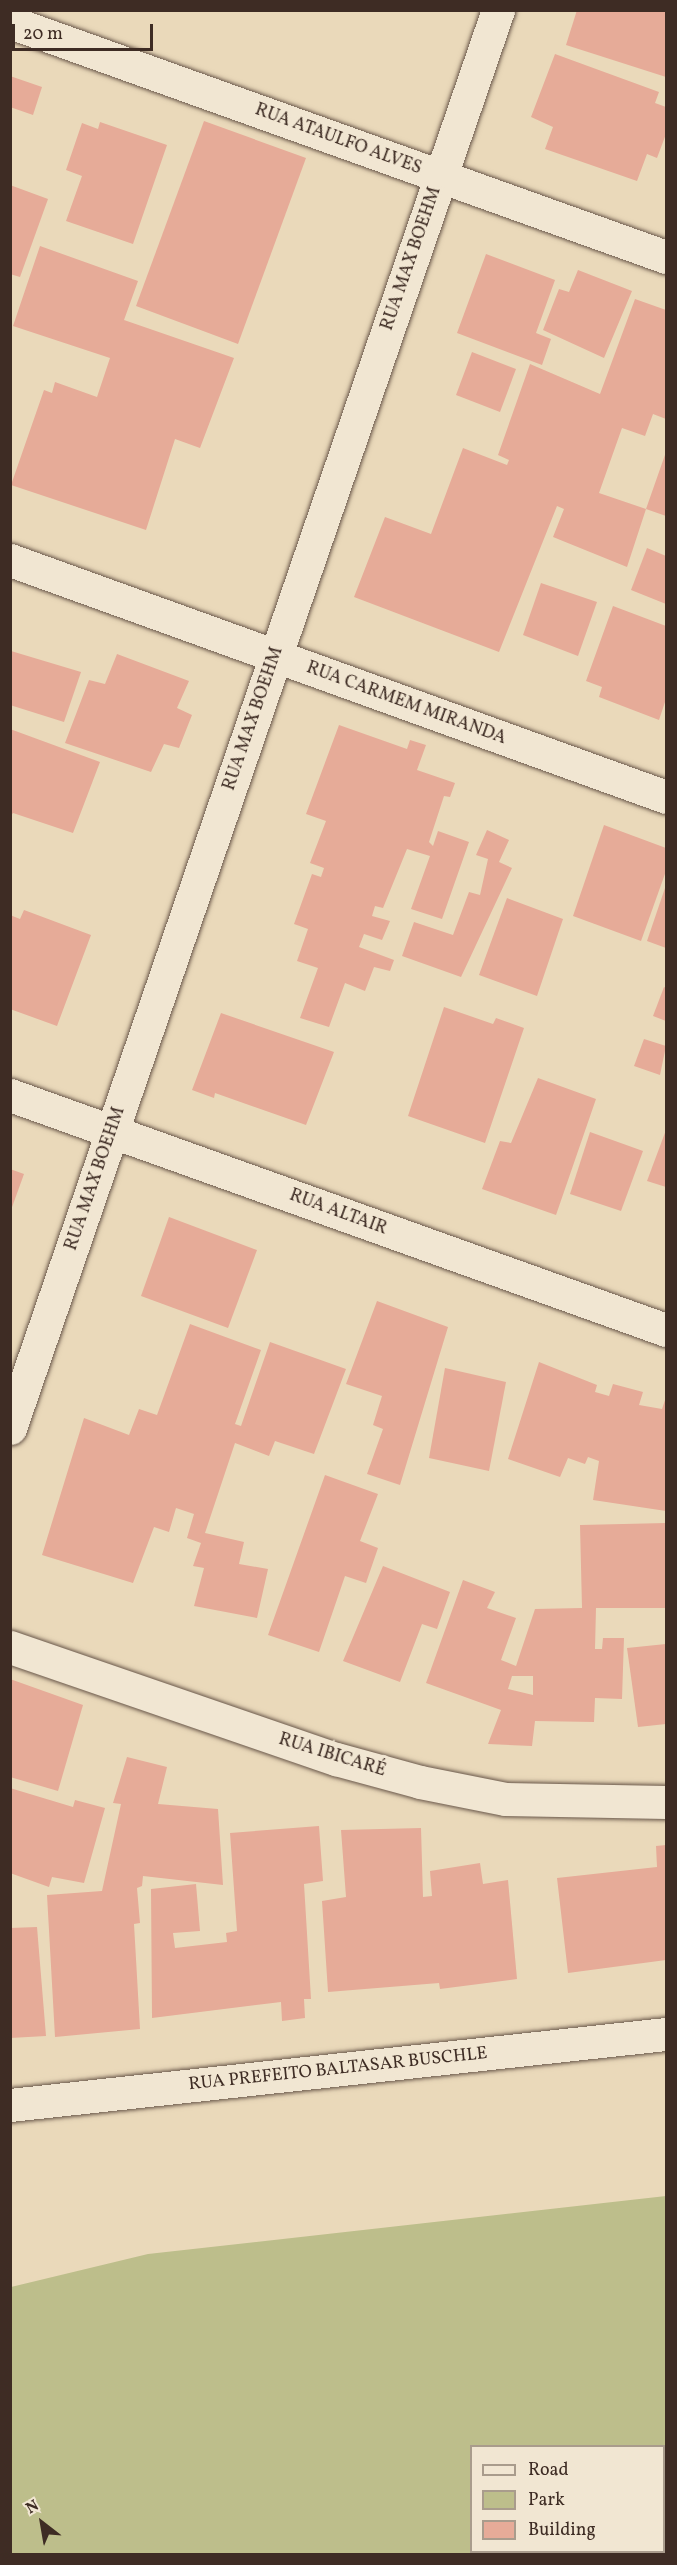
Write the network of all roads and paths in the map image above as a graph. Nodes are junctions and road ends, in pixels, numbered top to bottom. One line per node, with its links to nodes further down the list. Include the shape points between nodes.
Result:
1 (498, 10): 3 (street, RUA MAX BOEHM)
2 (10, 22): 3 (street, RUA ATAULFO ALVES)
3 (441, 176): 4 (street, RUA ATAULFO ALVES); 6 (street, RUA MAX BOEHM)
4 (666, 257)
5 (10, 561): 6 (street, RUA CARMEM MIRANDA)
6 (275, 658): 7 (street, RUA CARMEM MIRANDA); 9 (street, RUA MAX BOEHM)
7 (666, 797)
8 (10, 1095): 9 (street, RUA ALTAIR)
9 (112, 1132): 10 (street, RUA ALTAIR); 11 (street, RUA MAX BOEHM)
10 (666, 1330)
11 (10, 1428)
12 (10, 1647): 13 (street, RUA IBICARÉ, via 336,1759 420,1782 505,1798)
13 (666, 1802)
14 (666, 2034): 15 (street, RUA PREFEITO BALTASAR BUSCHLE)
15 (10, 2105)

